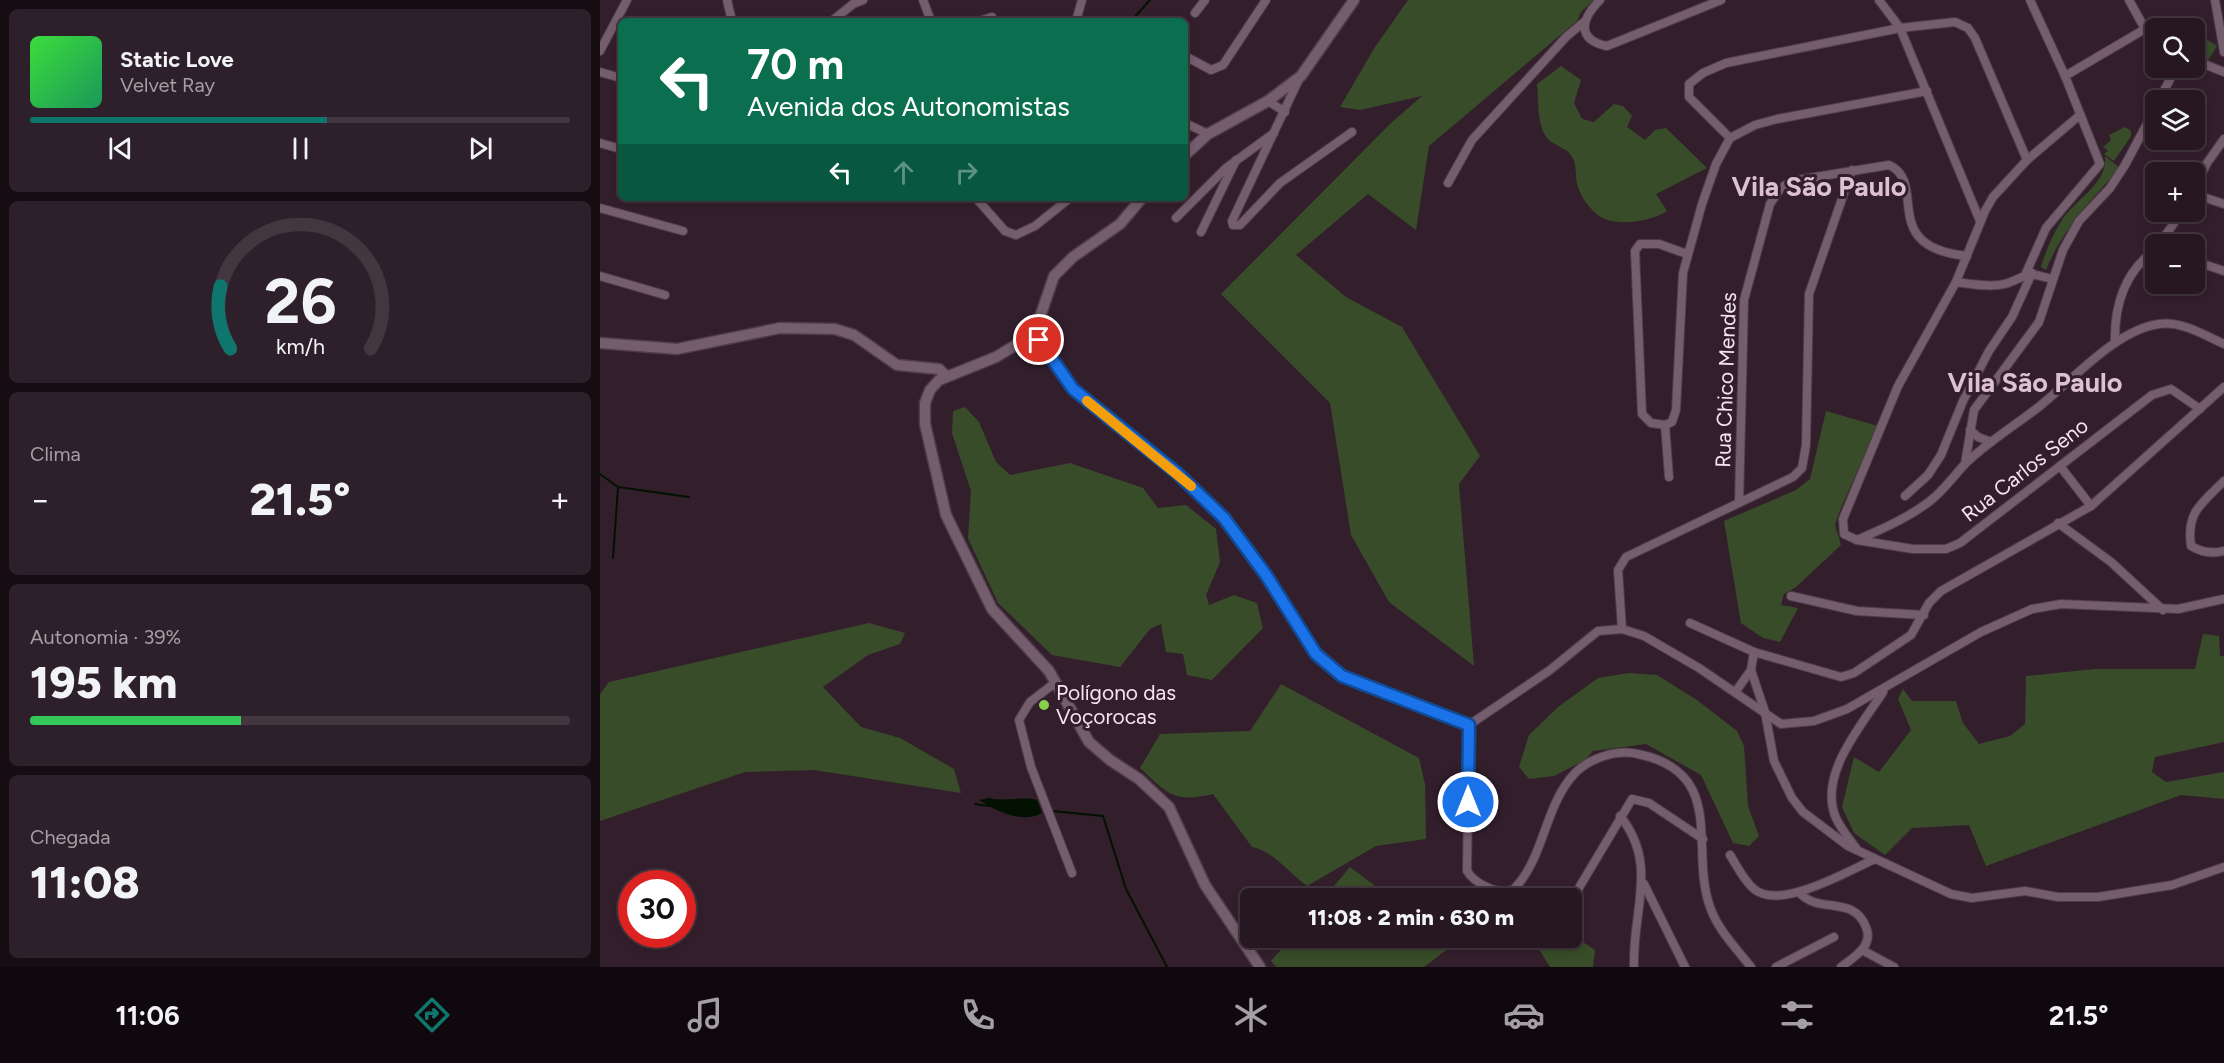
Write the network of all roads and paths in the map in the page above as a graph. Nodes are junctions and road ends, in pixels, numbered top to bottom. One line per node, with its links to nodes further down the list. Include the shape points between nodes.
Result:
1 (627, 0): 25 (street)
2 (727, 0): 17 (street)
3 (863, 0): 18 (street)
4 (923, 0): 19 (street)
5 (1082, 0): 21 (street)
6 (1205, 0): 15 (street)
7 (1266, 0): 27 (street, via 1223,65 1211,70)
8 (1354, 0): 31 (street)
9 (1600, 0): 22 (street)
10 (1720, 0): 22 (street, via 1614,45 1592,41)
11 (1879, 0): 23 (street)
12 (2030, 0): 32 (street)
13 (2129, 0): 24 (street)
14 (2215, 0): 26 (street)
15 (1195, 13)
16 (992, 17): 20 (street)
17 (731, 18)
18 (836, 18)
19 (931, 18)
20 (989, 18)
21 (1077, 18)
22 (1584, 22): 52 (street, via 1472,140)
23 (1900, 28): 34 (street); 43 (street, via 1726,63 1695,78 1689,84 1689,97); 49 (street, via 1954,22 1972,32)
24 (2145, 29): 32 (street)
25 (600, 51)
26 (2224, 52)
27 (1188, 58)
28 (2205, 64): 30 (street)
29 (600, 72): 33 (street)
30 (2224, 72)
31 (1301, 76): 35 (street); 36 (street)
32 (2065, 76): 37 (street)
33 (618, 77)
34 (1927, 91): 43 (street, via 1777,119); 60 (street)
35 (1268, 101): 36 (street); 42 (street)
36 (1286, 112): 41 (street)
37 (2080, 115): 49 (street); 68 (street, via 2099,161 2098,168 2046,228)
38 (1188, 124): 42 (street)
39 (2145, 128): 70 (street, via 2110,188 2079,221)
40 (1352, 132): 41 (street, via 1280,183 1235,226 1232,221)
41 (1275, 133): 48 (street)
42 (1208, 134): 47 (street)
43 (1730, 138): 63 (street, via 1716,164)
44 (2224, 139): 50 (street)
45 (600, 143): 46 (street)
46 (618, 148)
47 (1188, 152)
48 (1236, 160): 59 (street); 62 (street)
49 (2027, 160): 60 (street, via 1994,197)
50 (2205, 167)
51 (1852, 170): 64 (street, Rua Chico Mendes, via 1885,164 1894,168 1905,186 1909,220 1922,241 1932,249); 88 (street, via 1809,294 1806,445 1802,468 1793,477); 88 (street, Rua Chico Mendes, via 1785,184 1767,213 1744,300)
52 (1448, 183)
53 (2205, 198): 57 (street)
54 (982, 201): 55 (street, via 1005,231 1016,235 1035,226)
55 (1066, 201)
56 (1139, 201): 73 (street, via 1120,224 1073,257 1054,276)
57 (2224, 204)
58 (600, 208): 61 (street)
59 (1176, 218)
60 (1980, 221): 64 (street)
61 (683, 231)
62 (1201, 232)
63 (1687, 254): 80 (street, via 1676,410 1674,419); 80 (street, via 1659,244 1637,246 1642,414 1651,423)
64 (1967, 256): 71 (street)
65 (2145, 259): 75 (street, via 2120,294 2114,322)
66 (2205, 265): 67 (street)
67 (2224, 271)
68 (2029, 273): 70 (street); 71 (street, via 2007,283); 87 (street, via 2012,317 1963,400 1941,455)
69 (600, 276): 72 (street)
70 (2052, 279): 81 (street, via 2039,322 1974,410)
71 (1956, 282): 91 (street, via 1898,386 1843,519 1844,534)
72 (665, 295)
73 (1034, 331): 77 (street, via 996,357); 105 (street, via 1073,389 1177,473 1224,518 1327,666 1342,676)
74 (600, 343): 77 (street, via 677,349 780,328 835,329 854,336 897,365 939,369)
75 (2115, 343): 76 (street, via 2147,327 2169,324 2192,329); 82 (street, via 2067,385)
76 (2224, 344)
77 (946, 376): 101 (street, via 930,390 924,413 946,515 992,609 1032,650)
78 (2224, 387): 79 (street)
79 (2200, 409): 84 (street, Rua Carlos Seno, via 2178,392 2158,391); 89 (street)
80 (1665, 425): 85 (street)
81 (1970, 430): 82 (street); 83 (street)
82 (1990, 442): 83 (street)
83 (1965, 464): 91 (street, via 1920,508)
84 (2060, 466): 89 (street); 91 (street, Rua Carlos Seno, via 1982,528 1946,549 1913,549)
85 (1669, 477)
86 (2224, 481): 92 (street, via 2192,518 2188,532 2191,546 2200,551)
87 (1905, 496)
88 (1739, 502): 98 (street, via 1621,562 1617,580)
89 (2091, 506): 90 (street)
90 (2058, 523): 95 (street, via 2111,562); 96 (street, via 1941,591)
91 (1857, 540)
92 (2224, 551)
93 (1791, 596): 96 (street, via 1857,611)
94 (2224, 599): 95 (street)
95 (2163, 610): 103 (street, via 2061,604 2032,609 1981,632)
96 (1924, 615): 99 (street, via 1900,644 1841,677)
97 (1690, 623): 99 (street)
98 (1622, 629): 102 (street, via 1644,636); 105 (street, via 1598,631 1550,670)
99 (1754, 652): 100 (street)
100 (1751, 670): 102 (street); 104 (street)
101 (1056, 682): 112 (street, via 1030,702 1019,720 1030,767); 118 (street, via 1089,742 1169,807 1205,885)
102 (1736, 691): 104 (street)
103 (1883, 691): 104 (street, via 1829,717 1803,723 1781,724); 108 (street, via 1841,760 1832,790 1834,812)
104 (1765, 712): 108 (street, via 1774,761 1792,798 1820,826)
105 (1469, 725): 107 (street, via 1467,871 1488,887 1508,891 1518,885 1533,860 1554,805 1574,774 1599,757 1632,752 1668,764 1696,799)
106 (1620, 816): 107 (street, via 1630,801 1637,799 1668,814); 113 (street, via 1635,837); 114 (street)
107 (1703, 839): 121 (street, via 1706,896 1719,926)
108 (1856, 849): 110 (street)
109 (1730, 855): 115 (street, via 1754,889 1762,894 1771,897)
110 (1875, 859): 111 (street, via 1951,894 1972,898 2025,891 2058,897 2098,897 2172,885); 115 (street)
111 (2224, 867)
112 (1072, 873)
113 (1644, 884): 119 (street, via 1635,924); 120 (street)
114 (1579, 888)
115 (1799, 892): 117 (street, via 1815,904 1845,907 1861,918 1868,934)
116 (1834, 937): 122 (street)
117 (1862, 950): 123 (street); 124 (street)
118 (1260, 967)
119 (1634, 967)
120 (1685, 967)
121 (1751, 967)
122 (1776, 967)
123 (1841, 967)
124 (1894, 967)

